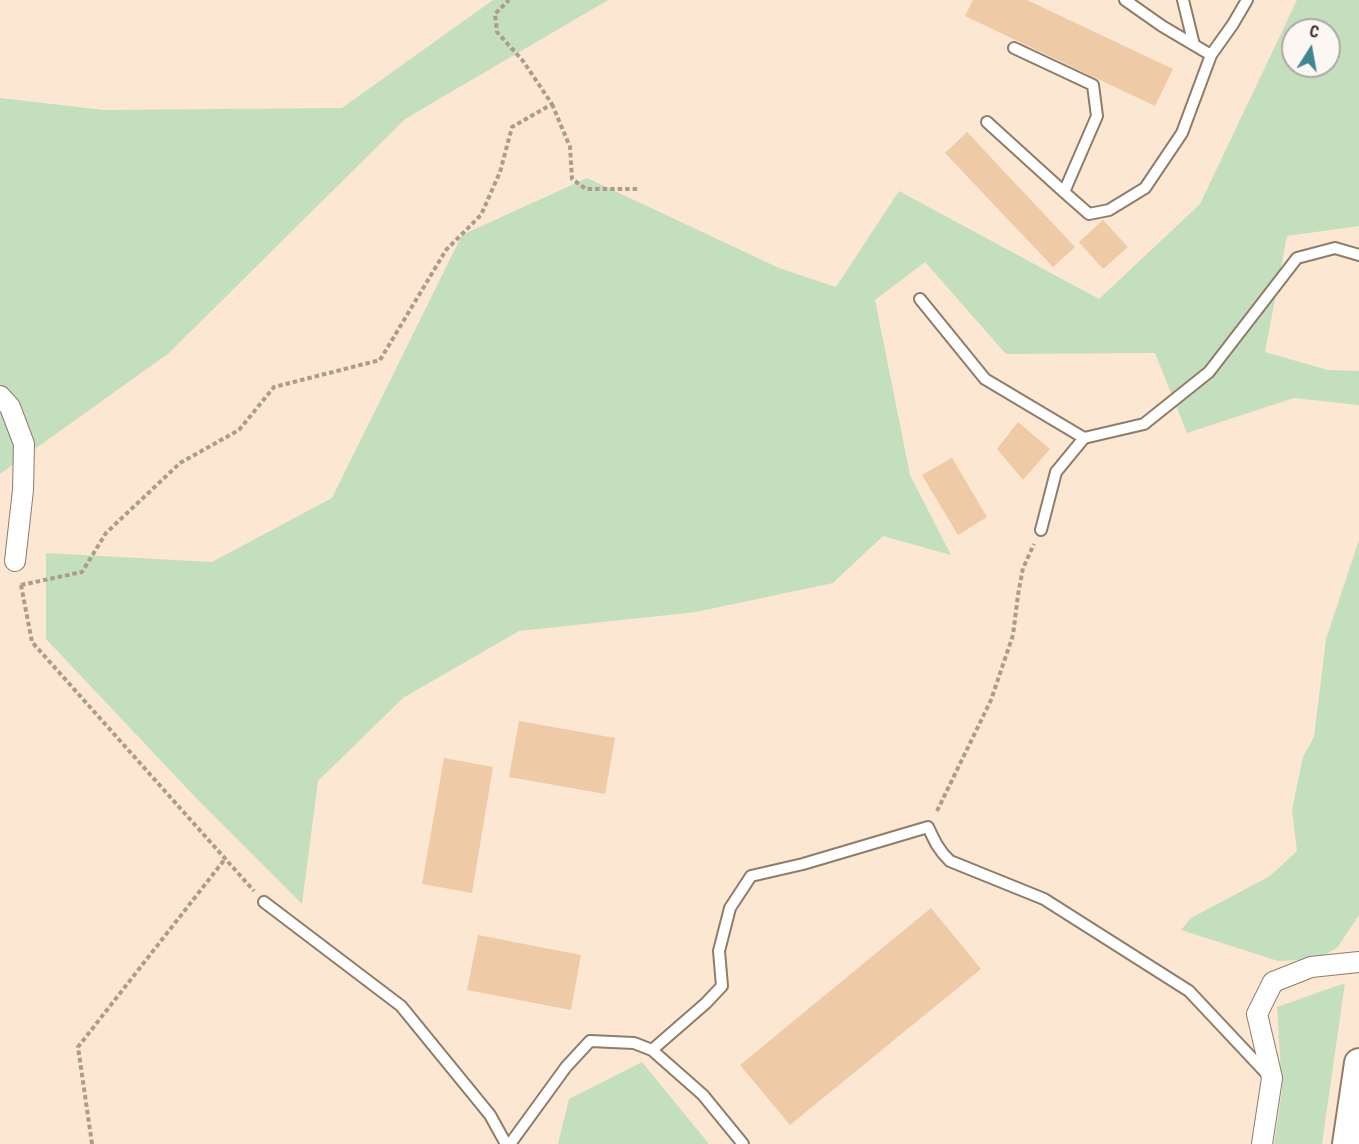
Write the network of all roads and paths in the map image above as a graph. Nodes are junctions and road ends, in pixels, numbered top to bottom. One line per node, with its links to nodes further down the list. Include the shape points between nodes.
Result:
1 (509, 0): 8 (path, via 495,14 497,32 524,61)
2 (1183, 0): 5 (lane)
3 (1247, 0): 7 (lane)
4 (1127, 1): 5 (lane)
5 (1194, 45): 7 (lane)
6 (1014, 48): 11 (lane, via 1093,85 1097,116)
7 (1211, 55): 11 (lane, via 1182,133 1145,188 1109,210 1089,214)
8 (552, 104): 10 (path, via 570,147 572,179 586,189); 18 (path, via 512,127 500,172 481,215 447,250 380,360 274,387 239,430 180,463 106,533 82,572)
9 (987, 122): 11 (lane)
10 (638, 189)
11 (1064, 192)
12 (1359, 255): 15 (lane, via 1335,248 1297,258 1209,372 1144,424)
13 (920, 299): 15 (lane, via 985,379)
14 (0, 396): 17 (street, via 10,407 24,444)
15 (1084, 438): 16 (lane, via 1056,472)
16 (1041, 530): 19 (path, via 1023,568 1013,635 991,700)
17 (15, 561): 18 (path)
18 (21, 585): 20 (path, via 32,642)
19 (928, 826): 23 (lane, via 751,876 730,908 719,951 722,986); 25 (lane, via 937,846 950,861 1044,898 1189,991)
20 (225, 859): 21 (path); 26 (path, via 78,1047)
21 (264, 902): 27 (lane, via 401,1006 490,1115)
22 (1359, 962): 25 (street, via 1311,966 1273,982 1257,1014)
23 (652, 1050): 27 (lane, via 634,1043 590,1041); 28 (lane, via 704,1095)
24 (1359, 1063): 30 (main road)
25 (1272, 1078): 29 (street)
26 (92, 1144)
27 (508, 1144)
28 (743, 1144)
29 (1262, 1144)
30 (1347, 1144)

